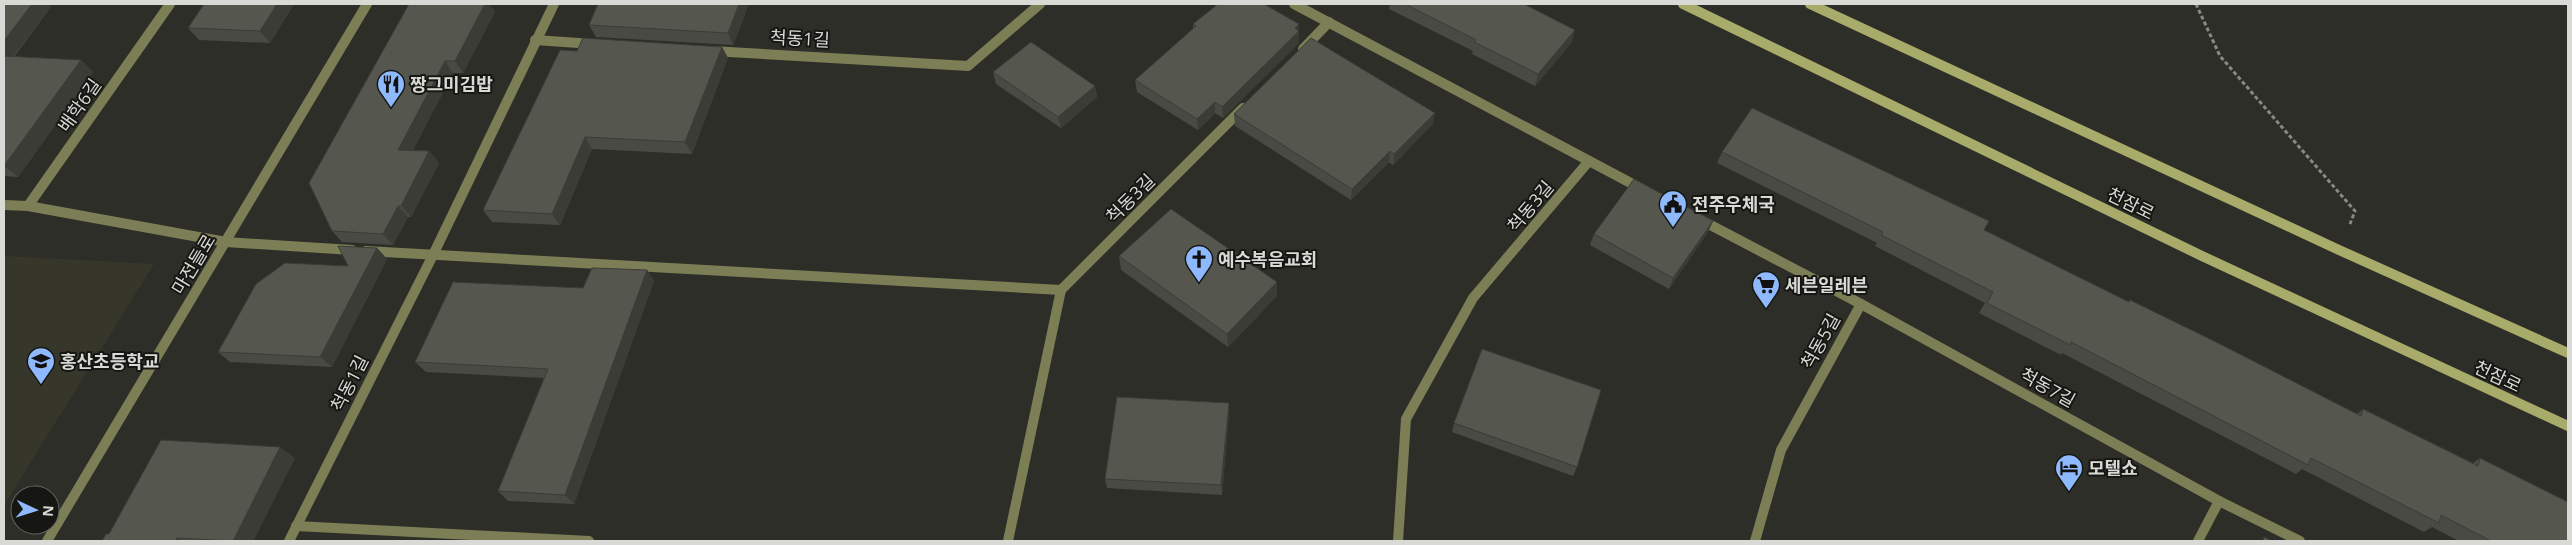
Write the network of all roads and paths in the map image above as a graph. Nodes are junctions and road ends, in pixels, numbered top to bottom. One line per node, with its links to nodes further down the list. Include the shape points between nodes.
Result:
1 (170, 4): 18 (street, 배학6길)
2 (367, 4): 20 (street, 마전들로)
3 (554, 4): 10 (street, 척동1길)
4 (1040, 4): 12 (street, 척동1길, via 968,66)
5 (1294, 4): 9 (street)
6 (1683, 4): 26 (street, 천잠로, via 2202,256)
7 (1810, 4): 21 (street)
8 (2196, 4): 21 (path, via 2220,56 2355,211)
9 (1329, 22): 13 (street); 15 (street)
10 (535, 40): 11 (street); 22 (street, 척동1길)
11 (604, 44)
12 (702, 50)
13 (1294, 58)
14 (1251, 100): 23 (street, 척동3길)
15 (1589, 161): 16 (street); 33 (street, 척동3길, via 1473,298 1406,419)
16 (1651, 193)
17 (4, 205): 18 (street)
18 (28, 206): 20 (street)
19 (1686, 212): 24 (street, 척동5길)
20 (226, 242): 22 (street); 29 (street, 마전들로)
21 (2338, 250): 25 (street)
22 (432, 255): 23 (street); 28 (street, 척동1길)
23 (1061, 290): 32 (street)
24 (1861, 304): 27 (street, 척동7길); 34 (street, 척동5길, via 1781,450)
25 (2568, 353)
26 (2568, 426)
27 (2219, 501): 35 (street); 36 (street, 척동7길)
28 (296, 526): 30 (street, 척동1길); 31 (street)
29 (47, 541)
30 (288, 541)
31 (590, 541)
32 (1008, 541)
33 (1398, 541)
34 (1755, 541)
35 (2198, 541)
36 (2300, 541)

